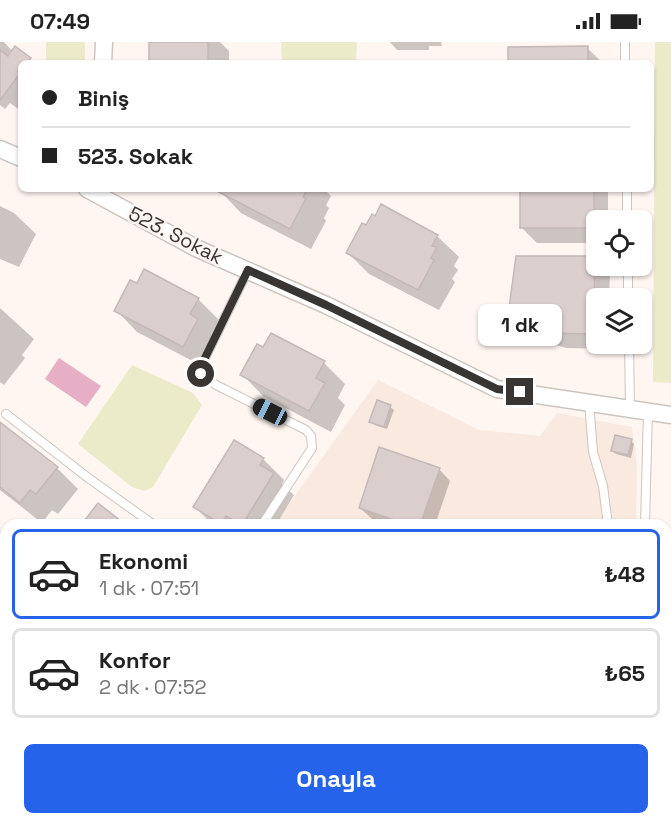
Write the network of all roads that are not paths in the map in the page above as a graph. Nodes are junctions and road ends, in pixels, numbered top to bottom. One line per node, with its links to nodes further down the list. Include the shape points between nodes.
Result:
1 (104, 42): 3 (street)
2 (625, 42): 4 (lane)
3 (103, 60)
4 (625, 60)
5 (0, 149): 6 (street)
6 (18, 157)
7 (95, 192): 10 (street, 523. Sokak, via 196,248)
8 (627, 192): 9 (lane)
9 (627, 210)
10 (248, 270): 12 (street, 523. Sokak, via 497,389); 18 (lane, via 201,366 201,374 311,436 312,448)
11 (629, 354): 13 (lane)
12 (589, 402): 13 (street, 523. Sokak); 19 (lane, via 593,452)
13 (630, 407): 14 (street, 523. Sokak)
14 (648, 411): 16 (street, 523. Sokak); 20 (lane)
15 (6, 414): 17 (lane)
16 (671, 415)
17 (146, 519)
18 (266, 519)
19 (607, 519)
20 (645, 519)

